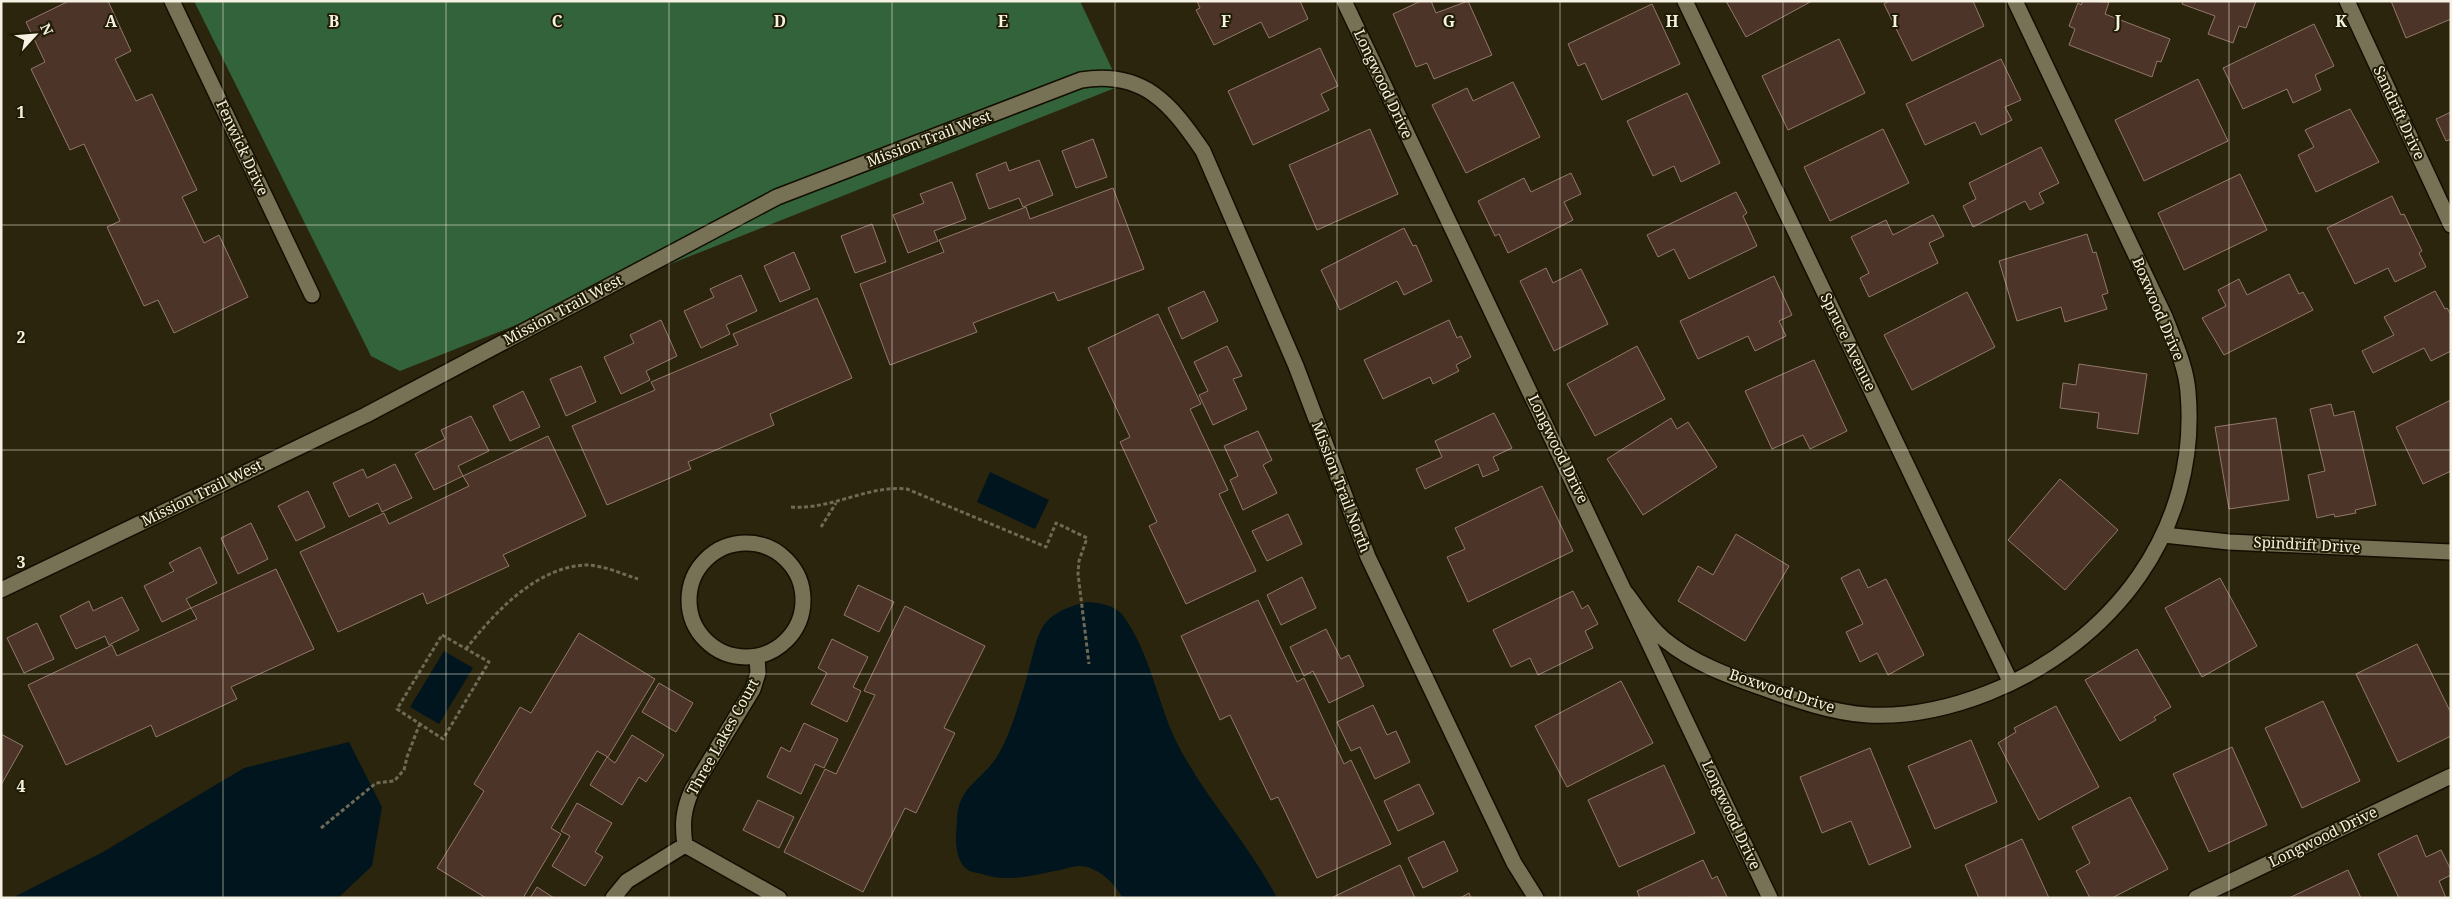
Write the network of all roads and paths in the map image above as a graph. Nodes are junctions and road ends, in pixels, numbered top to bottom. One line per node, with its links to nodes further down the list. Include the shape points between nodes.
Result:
1 (172, 1): 10 (street, Fenwick Drive)
2 (1344, 1): 7 (street, Longwood Drive)
3 (1351, 1): 7 (street)
4 (1685, 1): 22 (street, Spruce Avenue)
5 (2015, 1): 14 (street, Boxwood Drive, via 2181,358 2188,389 2188,454 2181,489)
6 (2347, 1): 9 (street, Sandrift Drive)
7 (1362, 39): 18 (street, Longwood Drive)
8 (1141, 85): 17 (street, Mission Trail West, via 1115,79 1081,80 777,197 366,415); 29 (street, Mission Trail North, via 1165,101 1203,150 1296,366 1368,557 1514,863)
9 (2451, 225)
10 (312, 295)
11 (837, 503): 12 (path); 13 (path); 21 (path, via 883,489 907,489 1046,547 1056,523 1087,538 1078,574)
12 (791, 507)
13 (821, 527)
14 (2164, 535): 15 (street, Spindrift Drive, via 2229,542); 22 (street, Boxwood Drive, via 2128,591 2081,641)
15 (2451, 552)
16 (638, 579): 19 (path, via 587,565 557,572 540,579 518,595)
17 (1, 590)
18 (1626, 593): 22 (street, Boxwood Drive, via 1664,640 1684,653 1739,679 1836,710 1868,715 1910,714 1973,698); 30 (street, Longwood Drive)
19 (466, 649): 23 (path, via 442,634 397,709); 23 (path, via 489,662 443,739)
20 (757, 657): 20 (street, Three Lakes Court, via 778,648 794,632 802,611 801,588 792,568 776,552 755,544 732,545 713,553 695,574 689,591 691,618 706,642 721,652 739,658); 26 (street, Three Lakes Court, via 758,673 753,689 685,805 682,823)
21 (1089, 664)
22 (2011, 683)
23 (420, 723): 25 (path, via 399,776 394,781 376,784)
24 (2451, 776): 31 (street, Longwood Drive)
25 (321, 828)
26 (685, 845): 27 (street, via 627,881); 28 (street)
27 (613, 898)
28 (779, 898)
29 (1536, 898)
30 (1770, 898)
31 (2196, 898)

